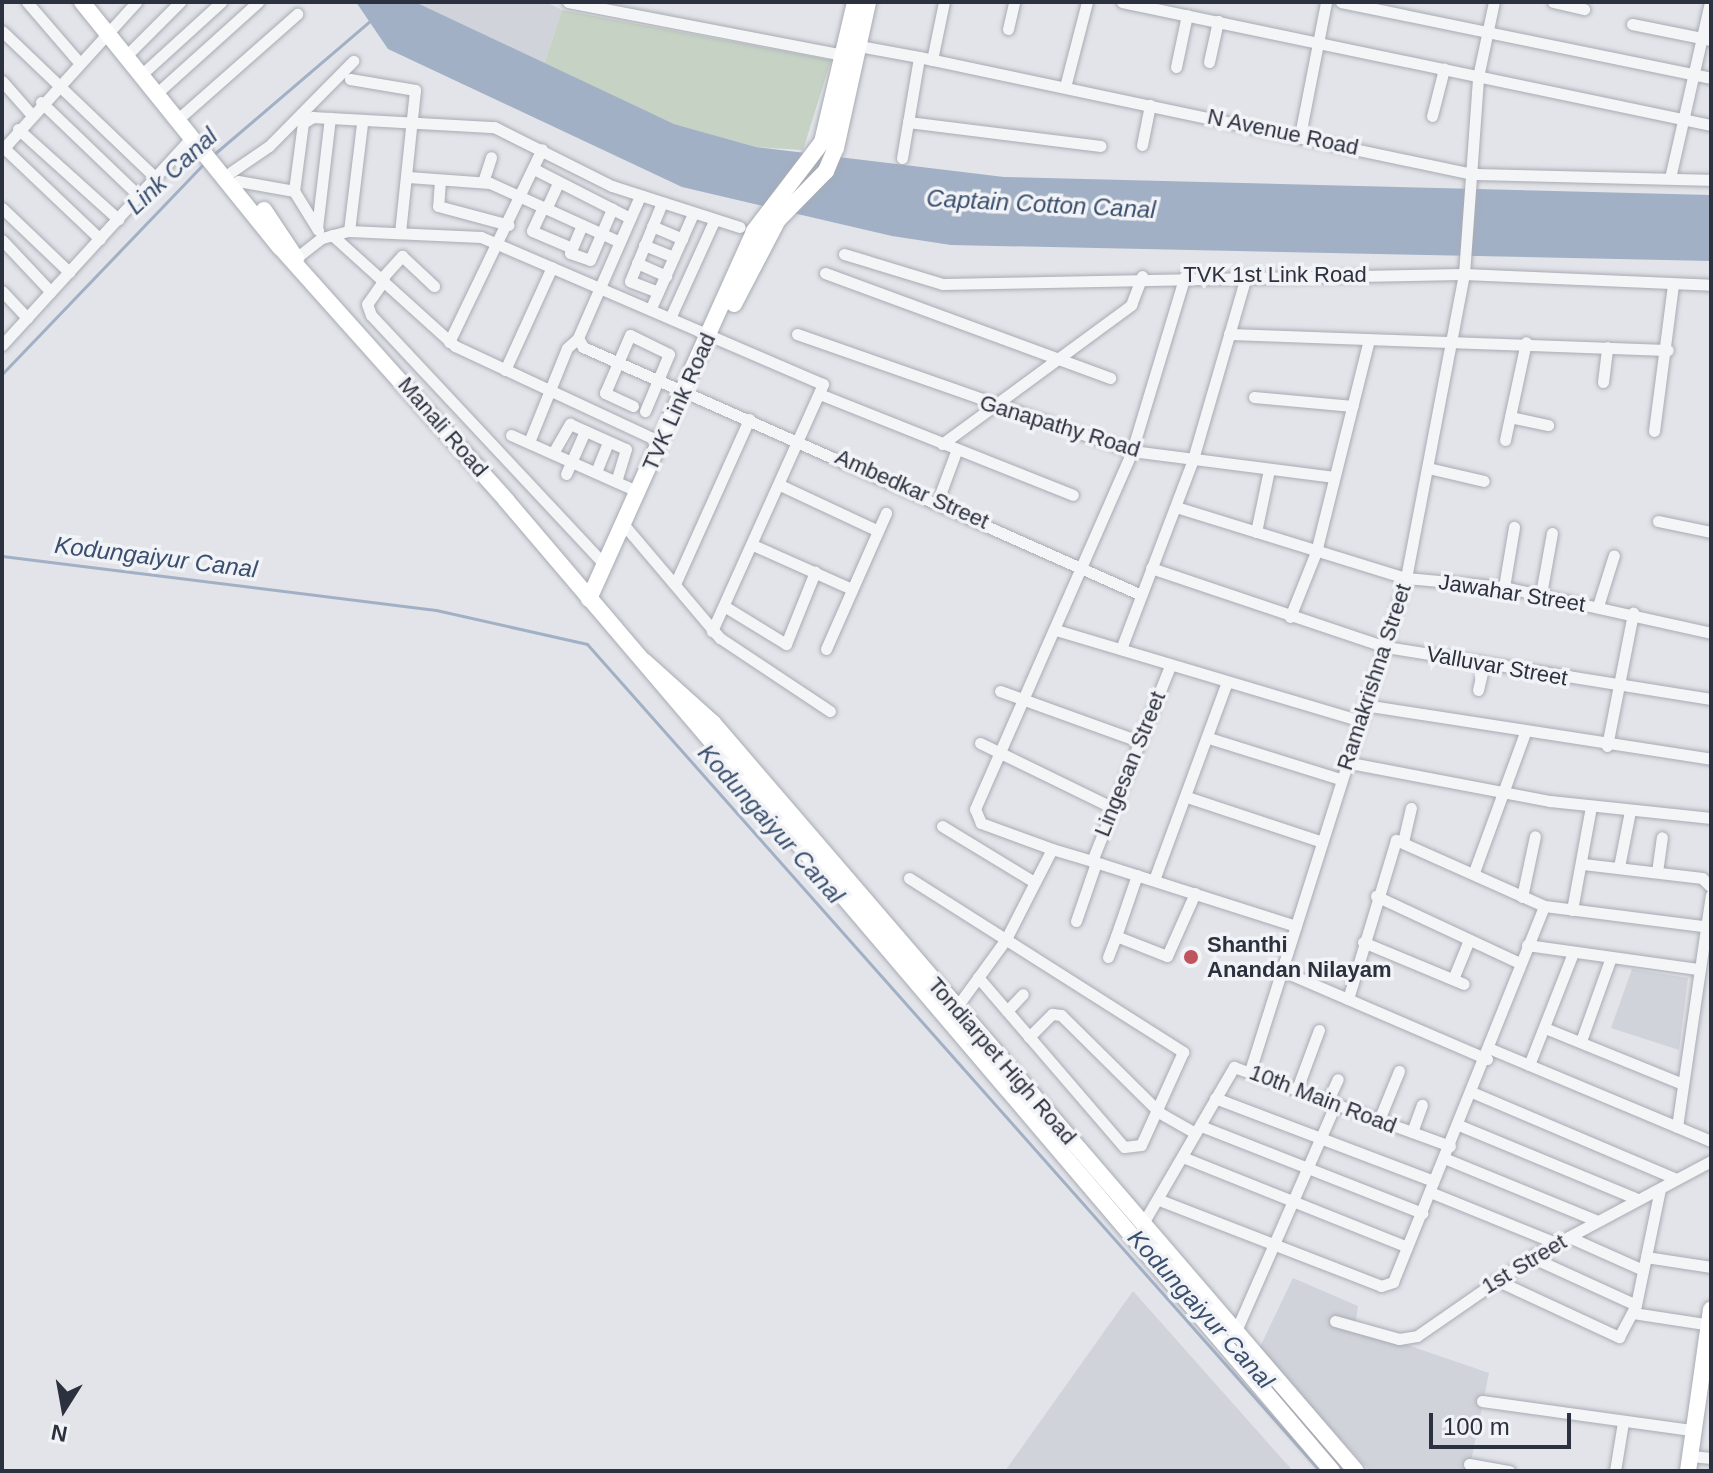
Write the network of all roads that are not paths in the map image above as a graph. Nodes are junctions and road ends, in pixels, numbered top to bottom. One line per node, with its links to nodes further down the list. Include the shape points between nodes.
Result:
1 (27, 2): 34 (street)
2 (82, 2): 25 (main road, Manali Road)
3 (136, 2): 25 (street)
4 (180, 2): 31 (street)
5 (221, 2): 40 (street)
6 (258, 2): 48 (street)
7 (568, 2): 32 (street)
8 (855, 2): 32 (main road)
9 (868, 2): 30 (main road)
10 (944, 2): 35 (street)
11 (1014, 2): 24 (street)
12 (1087, 2): 47 (street)
13 (1122, 2): 21 (street)
14 (1326, 2): 29 (street)
15 (1341, 2): 27 (street)
16 (1494, 2): 27 (street, Ramakrishna Street)
17 (1553, 2): 19 (street)
18 (1710, 2): 28 (street)
19 (1584, 9)
20 (297, 14): 54 (street)
21 (1187, 15): 22 (street); 38 (street)
22 (1218, 21): 29 (street); 37 (street)
23 (1632, 24): 28 (street)
24 (1008, 29)
25 (105, 30): 31 (main road, Manali Road); 34 (street)
26 (2, 31): 46 (street)
27 (1487, 33): 41 (street); 42 (street, Ramakrishna Street)
28 (1707, 39): 41 (street)
29 (1316, 40): 39 (street); 61 (street)
30 (859, 46): 32 (street); 33 (street, N Avenue Road); 87 (main road, via 831,159)
31 (127, 55): 40 (main road, Manali Road)
32 (842, 55): 87 (main road, via 822,142)
33 (919, 57): 35 (street, N Avenue Road); 56 (street)
34 (77, 60): 46 (street)
35 (932, 60): 47 (street, N Avenue Road)
36 (353, 61): 70 (street, via 269,146)
37 (1209, 62)
38 (1176, 67)
39 (1444, 69): 42 (street); 52 (street)
40 (142, 74): 48 (main road, Manali Road)
41 (1695, 75): 43 (street); 55 (street)
42 (1478, 77): 55 (street); 71 (street, Ramakrishna Street)
43 (1711, 78)
44 (350, 79): 59 (street, via 415,90)
45 (2, 81): 51 (street)
46 (52, 86): 49 (street); 73 (street)
47 (1065, 87): 50 (street, N Avenue Road)
48 (157, 93): 54 (main road, Manali Road)
49 (41, 102): 51 (street); 80 (street)
50 (1150, 105): 61 (street, N Avenue Road); 63 (street)
51 (31, 114): 60 (street)
52 (1432, 116)
53 (330, 118): 57 (street); 79 (street, via 303,123); 99 (street)
54 (178, 119): 62 (main road, Manali Road)
55 (1686, 121): 58 (street); 74 (street)
56 (908, 122): 64 (street); 68 (street)
57 (362, 123): 59 (street); 96 (street)
58 (1711, 125)
59 (413, 127): 66 (street, via 504,129); 72 (street)
60 (18, 129): 65 (street); 90 (street)
61 (1300, 135): 71 (street, N Avenue Road)
62 (200, 145): 70 (main road, Manali Road); 73 (street)
63 (1142, 145)
64 (1101, 146)
65 (2, 148): 100 (street)
66 (542, 149): 69 (street); 81 (street)
67 (491, 157): 77 (street)
68 (902, 158)
69 (534, 169): 78 (street); 82 (street)
70 (228, 173): 79 (street); 109 (main road, Manali Road)
71 (1472, 174): 74 (street, N Avenue Road); 114 (street, Ramakrishna Street)
72 (408, 177): 75 (street); 97 (street)
73 (156, 178): 80 (street)
74 (1670, 178): 76 (street, N Avenue Road)
75 (440, 180): 77 (street); 92 (street, via 438,206)
76 (1711, 180)
77 (483, 182): 82 (street)
78 (557, 185): 85 (street); 86 (street)
79 (294, 191): 99 (street)
80 (139, 196): 90 (street)
81 (640, 196): 83 (street); 89 (street)
82 (521, 197): 85 (street); 92 (street)
83 (661, 205): 88 (street); 94 (street)
84 (2, 208): 112 (street)
85 (545, 208): 93 (street); 106 (street, via 532,231)
86 (612, 209): 89 (street); 98 (street)
87 (778, 209): 133 (main road, TVK Link Road)
88 (692, 216): 91 (street); 101 (street)
89 (630, 218): 103 (street)
90 (118, 219): 100 (street)
91 (714, 221): 95 (street); 129 (street)
92 (509, 225): 105 (street)
93 (582, 225): 98 (street); 106 (street)
94 (652, 226): 101 (street); 104 (street)
95 (740, 227)
96 (349, 231): 97 (street); 99 (street)
97 (400, 233): 105 (street, via 481,237)
98 (601, 233): 103 (street); 106 (street, via 590,260)
99 (324, 234): 109 (street); 119 (street)
100 (100, 239): 112 (street)
101 (682, 239): 108 (street)
102 (2, 240): 125 (street)
103 (618, 241): 123 (street)
104 (644, 245): 108 (street); 110 (street)
105 (500, 248): 111 (street); 136 (street)
106 (572, 248)
107 (844, 254): 116 (street, TVK 1st Link Road, via 943,284)
108 (674, 257): 115 (street)
109 (296, 258): 203 (main road, Manali Road)
110 (637, 263): 115 (street); 126 (street, via 630,281)
111 (552, 267): 123 (street); 143 (street)
112 (69, 272): 125 (street)
113 (825, 273): 141 (street)
114 (1464, 274): 118 (street, TVK 1st Link Road); 120 (street, TVK 1st Link Road); 135 (street, Ramakrishna Street)
115 (666, 276): 126 (street)
116 (1142, 276): 117 (street, TVK 1st Link Road); 141 (street, via 1137,300)
117 (1185, 276): 118 (street, TVK 1st Link Road); 166 (street)
118 (1246, 276): 131 (street)
119 (383, 279): 122 (street, via 402,256); 136 (street); 193 (street, via 367,304 371,315)
120 (1673, 284): 121 (street, TVK 1st Link Road); 140 (street)
121 (1711, 285)
122 (434, 286)
123 (599, 288): 127 (street); 132 (street)
124 (2, 291): 128 (street)
125 (51, 292): 128 (street)
126 (658, 292): 127 (street)
127 (651, 308): 129 (street)
128 (27, 318): 134 (street)
129 (670, 318): 133 (street)
130 (797, 334): 152 (street, Ganapathy Road)
131 (1229, 334): 138 (street); 168 (street)
132 (578, 338): 142 (street, Ambedkar Street); 148 (street, via 567,348)
133 (710, 338): 147 (main road, TVK Link Road); 149 (street, via 817,381)
134 (3, 341)
135 (1453, 341): 137 (street); 138 (street); 170 (street, Ramakrishna Street)
136 (449, 342): 143 (street)
137 (1526, 342): 139 (street); 153 (street)
138 (1368, 344): 151 (street)
139 (1607, 347): 140 (street); 146 (street)
140 (1668, 350): 157 (street)
141 (1054, 357): 144 (street); 152 (street)
142 (617, 362): 145 (street, Ambedkar Street); 145 (street, via 630,335 669,354); 145 (street, via 605,393 639,408)
143 (505, 370): 148 (street)
144 (1110, 378)
145 (658, 379): 147 (street, Ambedkar Street)
146 (1603, 382)
147 (684, 390): 154 (street, Ambedkar Street); 163 (main road, TVK Link Road)
148 (551, 391): 161 (street); 163 (street)
149 (822, 395): 159 (street); 164 (street)
150 (1254, 397): 151 (street)
151 (1353, 406): 174 (street)
152 (990, 407): 164 (street); 166 (street, Ganapathy Road)
153 (1510, 417): 155 (street); 160 (street)
154 (749, 419): 159 (street, Ambedkar Street); 198 (street)
155 (1548, 425)
156 (585, 431): 162 (street); 167 (street, via 567,424); 169 (street)
157 (1654, 431)
158 (511, 435): 161 (street)
159 (801, 440): 177 (street); 180 (street, Ambedkar Street)
160 (1505, 440)
161 (529, 442): 167 (street)
162 (608, 442): 172 (street); 176 (street, via 627,453)
163 (661, 442): 178 (main road, TVK Link Road)
164 (942, 444): 165 (street)
165 (957, 449): 179 (street); 180 (street)
166 (1132, 451): 168 (street, Ganapathy Road); 194 (street)
167 (553, 453): 169 (street)
168 (1193, 459): 171 (street, Ganapathy Road); 181 (street)
169 (572, 462): 172 (street); 173 (street)
170 (1428, 468): 175 (street); 197 (street, Ramakrishna Street)
171 (1269, 470): 174 (street, Ganapathy Road); 187 (street)
172 (596, 472): 176 (street)
173 (566, 474)
174 (1334, 477): 191 (street)
175 (1484, 481)
176 (616, 482): 178 (street)
177 (780, 485): 186 (street); 190 (street)
178 (639, 492): 184 (main road, TVK Link Road)
179 (1073, 495)
180 (938, 500): 194 (street, Ambedkar Street)
181 (1176, 507): 187 (street, Jawahar Street); 195 (street)
182 (886, 513): 186 (street)
183 (1658, 521): 188 (street)
184 (624, 525): 193 (main road, TVK Link Road); 198 (street)
185 (1514, 527): 199 (street)
186 (878, 531): 200 (street)
187 (1256, 532): 191 (street, Jawahar Street)
188 (1711, 532)
189 (1552, 533): 202 (street)
190 (753, 545): 196 (street); 204 (street)
191 (1316, 552): 197 (street, Jawahar Street); 207 (street)
192 (1614, 555): 205 (street)
193 (605, 565): 203 (main road, TVK Link Road)
194 (1085, 567): 201 (street, Ambedkar Street); 208 (street)
195 (1151, 568): 201 (street); 207 (street, Valluvar Street)
196 (815, 572): 200 (street); 204 (street, via 786,644)
197 (1406, 578): 199 (street, Jawahar Street); 211 (street, Ramakrishna Street)
198 (675, 584): 209 (street)
199 (1504, 587): 202 (street, Jawahar Street)
200 (852, 589): 212 (street)
201 (1139, 594): 213 (street)
202 (1541, 594): 205 (street, Jawahar Street)
203 (589, 599): 281 (main road, Tondiarpet High Road)
204 (724, 606): 209 (street)
205 (1598, 606): 206 (street, Jawahar Street)
206 (1633, 613): 210 (street, Jawahar Street); 217 (street)
207 (1290, 617): 211 (street, Valluvar Street)
208 (1056, 630): 213 (street); 221 (street)
209 (712, 631): 223 (street)
210 (1711, 633)
211 (1386, 647): 214 (street, Valluvar Street); 222 (street, Ramakrishna Street)
212 (826, 649)
213 (1121, 649): 215 (street)
214 (1484, 664): 217 (street, Valluvar Street); 218 (street)
215 (1170, 666): 216 (street); 227 (street, Lingesan Street)
216 (1227, 682): 224 (street); 226 (street)
217 (1621, 686): 220 (street, Valluvar Street); 229 (street)
218 (1478, 690)
219 (1000, 691): 221 (street)
220 (1711, 699)
221 (1026, 701): 227 (street); 230 (street)
222 (1364, 705): 224 (street, Ramakrishna Street); 225 (street)
223 (830, 711)
224 (1357, 720): 232 (street, Ramakrishna Street)
225 (1524, 735): 229 (street); 234 (street)
226 (1212, 739): 233 (street); 235 (street)
227 (1138, 741): 237 (street, Lingesan Street)
228 (980, 743): 230 (street)
229 (1607, 746): 231 (street)
230 (1001, 754): 237 (street); 246 (street, Lingesan Street, via 975,818)
231 (1711, 759)
232 (1345, 762): 233 (street, Ramakrishna Street); 234 (street)
233 (1340, 779): 244 (street, Ramakrishna Street)
234 (1501, 790): 236 (street); 250 (street)
235 (1187, 797): 244 (street); 254 (street)
236 (1591, 806): 239 (street); 248 (street)
237 (1111, 807): 247 (street, Lingesan Street)
238 (1411, 808): 245 (street)
239 (1630, 811): 240 (street); 249 (street)
240 (1711, 818)
241 (942, 826): 255 (street)
242 (1535, 836): 260 (street)
243 (1662, 837): 251 (street)
244 (1322, 842): 264 (street, Ramakrishna Street)
245 (1403, 842): 250 (street); 259 (street, via 1389,846)
246 (1052, 849): 247 (street, Lingesan Street); 255 (street)
247 (1094, 862): 252 (street); 263 (street)
248 (1583, 864): 249 (street); 262 (street)
249 (1619, 867): 251 (street)
250 (1474, 872): 260 (street)
251 (1657, 872): 256 (street, via 1702,878)
252 (1137, 875): 254 (street); 266 (street)
253 (909, 878): 267 (street)
254 (1154, 880): 257 (street)
255 (1034, 882): 267 (street)
256 (1711, 887)
257 (1195, 893): 264 (street); 266 (street, via 1170,957)
258 (1711, 895): 265 (street)
259 (1376, 896): 268 (street); 269 (street)
260 (1522, 897): 261 (street)
261 (1544, 906): 262 (street); 270 (street)
262 (1572, 910): 265 (street)
263 (1076, 921)
264 (1296, 926): 276 (street, Ramakrishna Street)
265 (1709, 927): 275 (street)
266 (1116, 936): 272 (street)
267 (1006, 939): 277 (street); 297 (street, via 1183,1052)
268 (1469, 940): 269 (street, via 1458,981); 274 (street)
269 (1363, 942): 279 (street)
270 (1527, 945): 271 (street); 274 (street)
271 (1572, 955): 273 (street); 282 (street)
272 (1108, 957)
273 (1610, 960): 275 (street); 285 (street)
274 (1520, 963): 286 (street)
275 (1697, 969): 291 (street)
276 (1285, 972): 279 (street); 288 (street, Ramakrishna Street)
277 (978, 977): 280 (street); 281 (street)
278 (1023, 994): 280 (street)
279 (1348, 999): 286 (street)
280 (1007, 1011): 284 (street)
281 (952, 1013): 318 (main road, Tondiarpet High Road); 339 (main road, Tondiarpet High Road)
282 (1545, 1028): 285 (street); 287 (street)
283 (1319, 1030): 292 (street)
284 (1029, 1037): 297 (street, via 1052,1014 1061,1015); 297 (street, via 1124,1147 1141,1145)
285 (1581, 1041): 291 (street)
286 (1489, 1054): 287 (street); 293 (street)
287 (1529, 1065): 300 (street)
288 (1250, 1071): 292 (street, 10th Main Road); 294 (street, 10th Main Road, via 1234,1067)
289 (1399, 1071): 298 (street)
290 (1338, 1079): 295 (street)
291 (1683, 1084): 300 (street)
292 (1297, 1089): 295 (street, 10th Main Road)
293 (1474, 1093): 299 (street); 310 (street)
294 (1215, 1098): 301 (street, 10th Main Road); 303 (street)
295 (1332, 1102): 298 (street, 10th Main Road); 303 (street)
296 (1422, 1105): 302 (street)
297 (1160, 1113): 301 (street)
298 (1379, 1120): 302 (street, 10th Main Road)
299 (1461, 1126): 305 (street); 313 (street)
300 (1677, 1127): 304 (street)
301 (1198, 1129): 306 (street, 10th Main Road); 309 (street)
302 (1412, 1132): 305 (street, 10th Main Road)
303 (1320, 1139): 309 (street); 311 (street)
304 (1711, 1141)
305 (1450, 1146): 307 (street)
306 (1185, 1158): 314 (street, 10th Main Road); 315 (street)
307 (1444, 1158): 311 (street); 317 (street)
308 (1711, 1161): 310 (street, 1st Street)
309 (1308, 1168): 315 (street); 316 (street)
310 (1677, 1179): 312 (street, 1st Street)
311 (1431, 1186): 316 (street); 321 (street)
312 (1660, 1189): 313 (street, 1st Street); 324 (street)
313 (1635, 1198): 317 (street, 1st Street)
314 (1162, 1201): 318 (street, 10th Main Road); 320 (street)
315 (1294, 1202): 320 (street); 322 (street)
316 (1422, 1213): 322 (street)
317 (1595, 1220): 319 (street, 1st Street)
318 (1142, 1225): 331 (main road, Tondiarpet High Road)
319 (1569, 1237): 321 (street, 1st Street); 326 (street)
320 (1276, 1242): 322 (street, via 1390,1284); 331 (street)
321 (1558, 1244): 323 (street, 1st Street)
322 (1407, 1247)
323 (1531, 1257): 327 (street, 1st Street); 328 (street)
324 (1646, 1257): 325 (street); 326 (street)
325 (1711, 1267)
326 (1643, 1270): 328 (street)
327 (1496, 1280): 328 (street, via 1610,1337 1629,1328); 330 (street, 1st Street, via 1408,1339)
328 (1634, 1309): 329 (street)
329 (1710, 1320): 332 (main road)
330 (1335, 1321)
331 (1235, 1333): 340 (main road, Tondiarpet High Road)
332 (1704, 1392): 335 (main road)
333 (1482, 1401): 334 (street)
334 (1623, 1422): 335 (street); 342 (street)
335 (1691, 1430): 338 (main road)
336 (1711, 1458): 338 (street)
337 (1469, 1464): 341 (street)
338 (1690, 1464)
339 (1332, 1471)
340 (1356, 1471)
341 (1509, 1471)
342 (1615, 1471)

